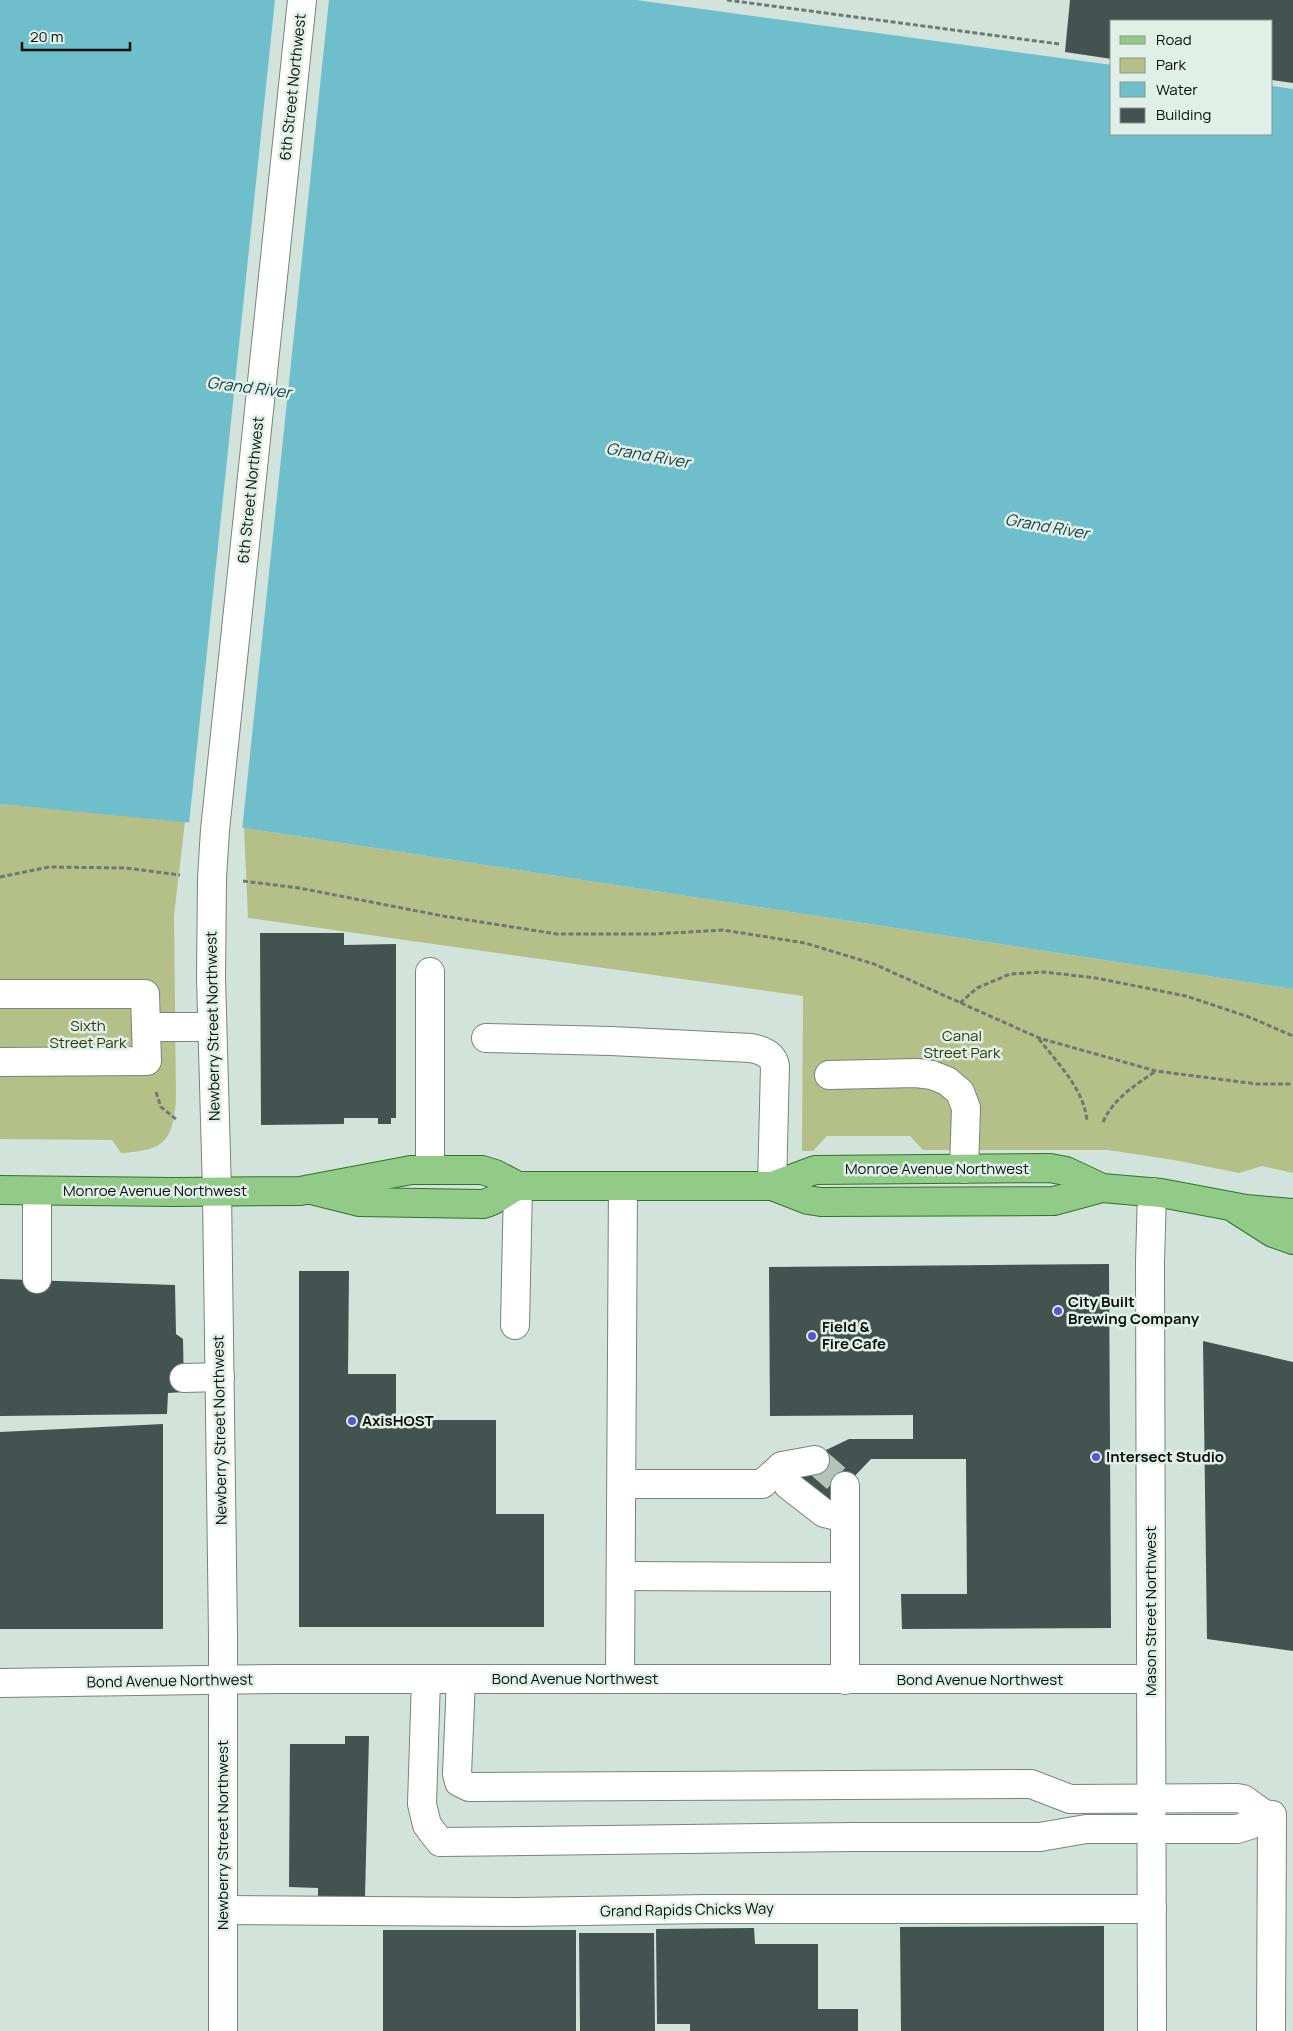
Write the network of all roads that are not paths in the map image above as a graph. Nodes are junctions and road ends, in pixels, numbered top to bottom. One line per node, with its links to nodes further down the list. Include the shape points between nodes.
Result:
1 (302, 0): 2 (street, 6th Street Northwest)
2 (215, 830): 6 (street, Newberry Street Northwest)
3 (430, 972): 11 (street)
4 (0, 994): 5 (street, via 145,994)
5 (146, 1027): 6 (street); 8 (street, via 147,1061)
6 (212, 1027): 19 (street, Newberry Street Northwest)
7 (486, 1038): 14 (street, via 751,1048 764,1052 774,1060 775,1066)
8 (0, 1062)
9 (829, 1075): 10 (street, via 916,1073 946,1081 960,1092 966,1108)
10 (964, 1169): 14 (main road, Monroe Avenue Northwest, via 815,1170); 15 (main road, Monroe Avenue Northwest, via 1059,1169)
11 (430, 1170): 12 (main road, Monroe Avenue Northwest, via 482,1170); 18 (main road, Monroe Avenue Northwest, via 389,1173)
12 (518, 1186): 13 (main road, Monroe Avenue Northwest); 18 (main road, Monroe Avenue Northwest, via 483,1204 367,1203); 25 (street)
13 (623, 1186): 14 (main road, Monroe Avenue Northwest); 30 (street)
14 (772, 1186): 15 (main road, Monroe Avenue Northwest, via 821,1202 1054,1201)
15 (1102, 1188): 20 (main road, Monroe Avenue Northwest)
16 (0, 1190): 17 (main road, Monroe Avenue Northwest)
17 (37, 1190): 19 (main road, Monroe Avenue Northwest); 24 (street)
18 (311, 1190): 19 (main road, Monroe Avenue Northwest)
19 (217, 1191): 26 (street, Newberry Street Northwest)
20 (1152, 1192): 21 (main road, Monroe Avenue Northwest); 38 (street, Mason Street Northwest)
21 (1231, 1207): 22 (main road, Monroe Avenue Northwest); 23 (main road, Monroe Avenue Northwest, via 1274,1233)
22 (1293, 1213)
23 (1293, 1240)
24 (38, 1279)
25 (515, 1325)
26 (220, 1377): 27 (street); 39 (street, Newberry Street Northwest)
27 (184, 1378)
28 (815, 1460): 29 (street)
29 (782, 1466): 30 (street, via 762,1484); 32 (street, via 788,1485 824,1513)
30 (622, 1484): 33 (street)
31 (845, 1486): 32 (street)
32 (845, 1518): 34 (street)
33 (621, 1576): 34 (street); 37 (street)
34 (845, 1577): 40 (street)
35 (426, 1679): 36 (street, Bond Avenue Northwest); 39 (street, Bond Avenue Northwest); 44 (street, via 422,1804 427,1825 440,1842 1040,1837 1086,1829)
36 (461, 1679): 37 (street, Bond Avenue Northwest); 42 (street, via 457,1774 464,1786 1031,1784 1070,1799)
37 (620, 1679): 40 (street, Bond Avenue Northwest)
38 (1151, 1679): 40 (street, Bond Avenue Northwest); 42 (street, Mason Street Northwest)
39 (223, 1680): 41 (street, Bond Avenue Northwest); 46 (street, Newberry Street Northwest)
40 (845, 1680)
41 (0, 1683)
42 (1152, 1798): 43 (street, via 1237,1798); 44 (street, Mason Street Northwest)
43 (1276, 1815): 44 (street, via 1238,1829); 47 (street)
44 (1152, 1829): 45 (street, Mason Street Northwest)
45 (1152, 1909): 46 (street, Grand Rapids Chicks Way); 49 (street, Mason Street Northwest)
46 (223, 1910): 48 (street, Newberry Street Northwest)
47 (1272, 2030)
48 (223, 2031)
49 (1152, 2031)

